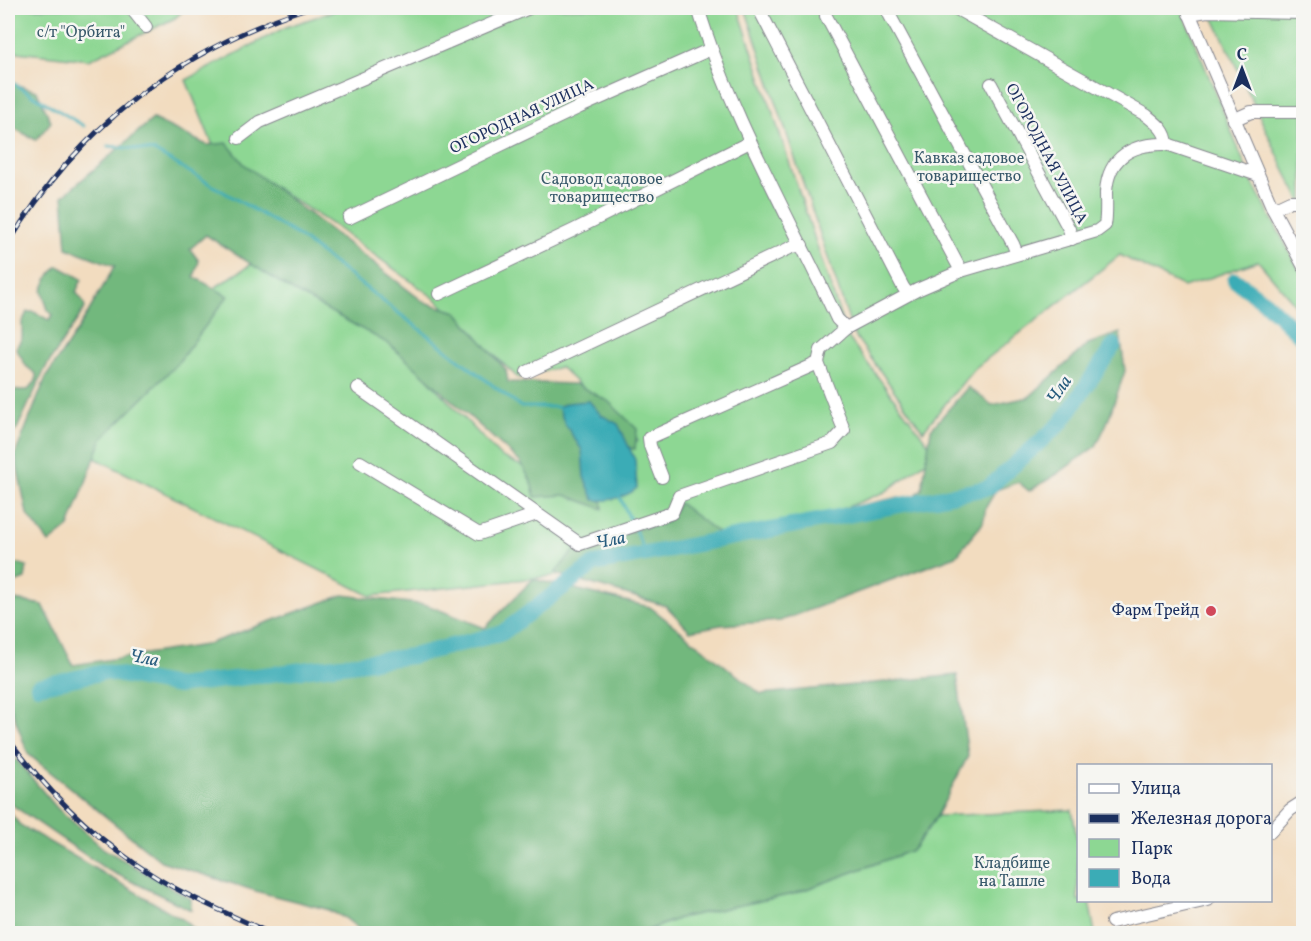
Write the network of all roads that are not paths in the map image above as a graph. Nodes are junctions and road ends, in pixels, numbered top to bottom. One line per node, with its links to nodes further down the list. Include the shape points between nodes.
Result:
1 (131, 8): 10 (street)
2 (529, 8): 15 (street, via 260,122)
3 (698, 8): 11 (street)
4 (955, 8): 17 (street, via 1146,115 1161,127)
5 (760, 11): 28 (street)
6 (1188, 11): 7 (street); 14 (street)
7 (1304, 13)
8 (889, 14): 24 (street)
9 (826, 16): 26 (street)
10 (146, 27)
11 (711, 49): 16 (street); 21 (street, ОГОРОДНАЯ УЛИЦА)
12 (990, 84): 22 (street, ОГОРОДНАЯ УЛИЦА)
13 (1304, 112): 14 (street, via 1251,112)
14 (1233, 120): 18 (street)
15 (239, 138)
16 (750, 142): 23 (street); 27 (street)
17 (1167, 144): 18 (street, ОГОРОДНАЯ УЛИЦА); 22 (street, ОГОРОДНАЯ УЛИЦА, via 1152,143 1126,152 1107,180 1105,225)
18 (1258, 175): 20 (street)
19 (1304, 201): 20 (street, via 1290,201)
20 (1273, 209): 25 (street)
21 (349, 218)
22 (1072, 238): 24 (street, ОГОРОДНАЯ УЛИЦА)
23 (802, 245): 29 (street, via 837,320); 31 (street, via 712,283)
24 (1017, 254): 26 (street, ОГОРОДНАЯ УЛИЦА)
25 (1304, 267)
26 (961, 271): 28 (street, ОГОРОДНАЯ УЛИЦА)
27 (439, 294)
28 (908, 294): 29 (street, ОГОРОДНАЯ УЛИЦА)
29 (846, 328): 30 (street, ОГОРОДНАЯ УЛИЦА, via 821,351)
30 (818, 363): 34 (street, via 649,438); 35 (street, via 844,430 832,443 679,496 672,513 580,544)
31 (527, 372)
32 (358, 388): 35 (street)
33 (360, 462): 35 (street, via 478,534)
34 (662, 477)
35 (537, 514)
36 (1304, 801): 37 (street)
37 (1272, 830)
38 (1199, 902): 39 (street)
39 (1112, 922)

